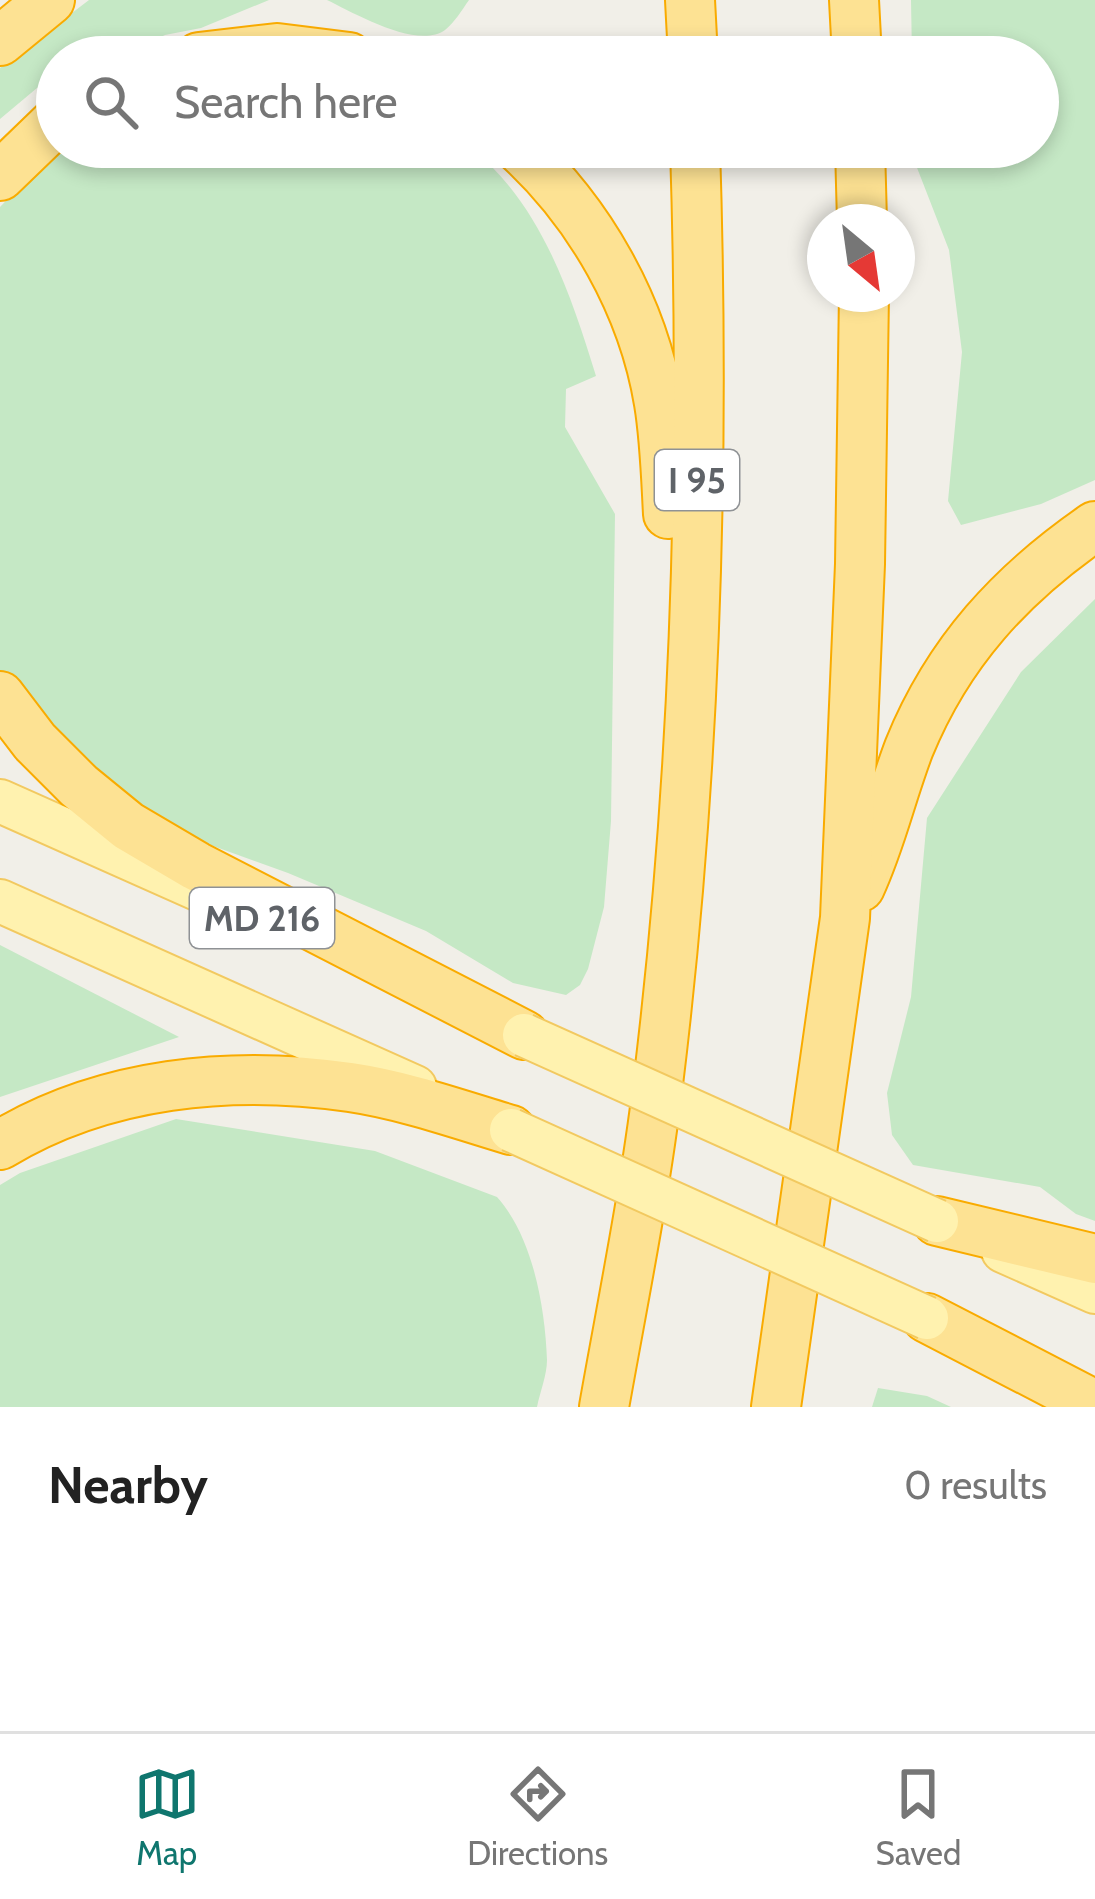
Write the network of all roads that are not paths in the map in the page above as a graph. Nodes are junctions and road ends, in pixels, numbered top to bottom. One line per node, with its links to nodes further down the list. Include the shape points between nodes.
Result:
1 (50, 0): 6 (highway)
2 (690, 0): 4 (highway)
3 (854, 0): 5 (highway)
4 (691, 36)
5 (856, 36)
6 (0, 41)
7 (36, 141): 11 (highway)
8 (536, 168): 17 (highway, via 582,220 621,284 654,381)
9 (696, 168): 17 (highway, I 95, via 697,523)
10 (861, 168): 12 (highway)
11 (0, 176)
12 (862, 204)
13 (864, 312): 19 (highway)
14 (1095, 526): 19 (highway, via 1041,563 948,671 910,746 879,846)
15 (0, 696): 20 (highway, via 35,742 128,826)
16 (0, 801): 20 (main road, MD 216)
17 (683, 812): 29 (highway, I 95, via 658,1085)
18 (0, 902): 21 (main road, MD 216)
19 (845, 918): 30 (highway)
20 (524, 1035): 23 (main road, MD 216, bridge)
21 (511, 1130): 22 (highway, via 352,1087 216,1080 86,1106); 26 (main road, MD 216, bridge)
22 (0, 1145)
23 (937, 1221): 24 (highway); 25 (main road, MD 216)
24 (1095, 1258)
25 (1095, 1292)
26 (927, 1318): 27 (main road, MD 216); 28 (highway)
27 (1095, 1392)
28 (1095, 1405)
29 (604, 1407)
30 (776, 1407)

